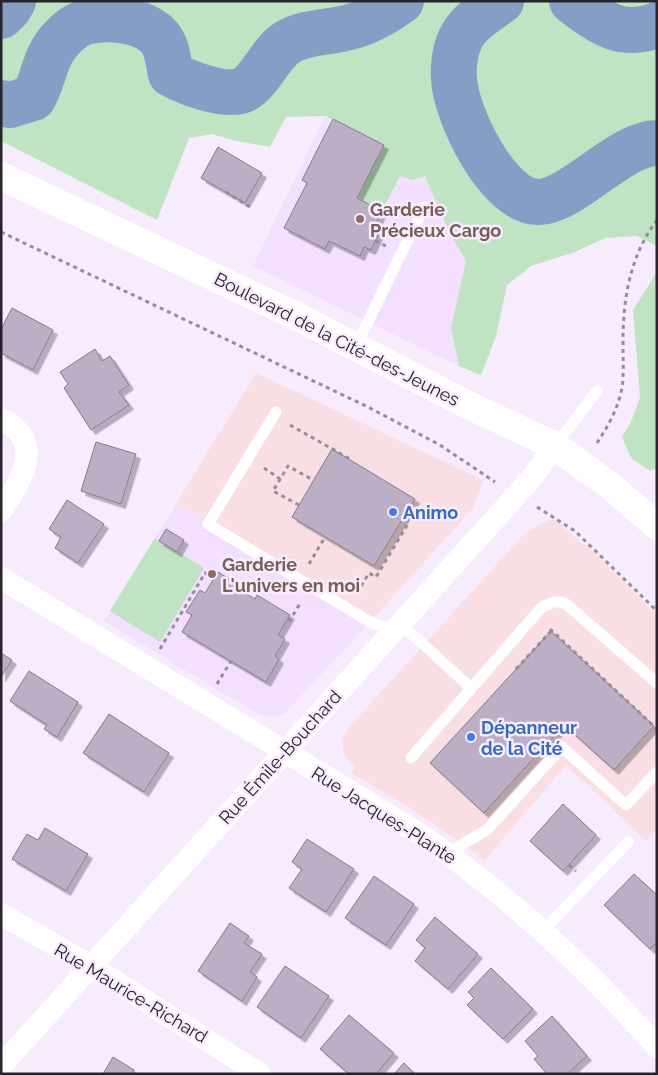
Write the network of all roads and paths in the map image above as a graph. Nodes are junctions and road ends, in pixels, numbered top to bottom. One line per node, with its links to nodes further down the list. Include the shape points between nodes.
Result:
1 (1, 176): 7 (main road, Boulevard de la Cité-des-Jeunes)
2 (226, 192): 3 (path)
3 (250, 206)
4 (424, 207): 7 (lane)
5 (655, 222): 14 (path, via 638,250 627,286 622,379 616,410)
6 (1, 232): 15 (path, via 368,407)
7 (356, 346): 12 (main road, Boulevard de la Cité-des-Jeunes, via 481,412)
8 (597, 391): 12 (lane)
9 (276, 412): 26 (lane, via 208,524)
10 (1, 419): 18 (street, via 17,429 23,438 28,461)
11 (304, 433): 13 (path)
12 (555, 446): 14 (main road, Boulevard de la Cité-des-Jeunes); 30 (street, Rue Émile-Bouchard, via 531,479)
13 (350, 459)
14 (583, 466): 21 (main road, Boulevard de la Cité-des-Jeunes)
15 (481, 471)
16 (313, 480): 17 (path, via 288,466 273,491)
17 (299, 505)
18 (1, 512)
19 (553, 516): 27 (path, via 596,549)
20 (403, 518): 26 (path, via 409,522 395,546 376,577 369,573)
21 (657, 526)
22 (325, 537): 23 (path)
23 (320, 545)
24 (1, 578): 38 (street, Rue Jacques-Plante)
25 (214, 579): 32 (path, via 205,573)
26 (348, 608): 30 (lane, via 370,622)
27 (657, 611)
28 (294, 614): 29 (path)
29 (288, 619)
30 (397, 627): 36 (lane); 38 (street, Rue Émile-Bouchard)
31 (551, 631): 37 (path)
32 (157, 654)
33 (231, 661): 35 (path)
34 (657, 683): 36 (lane, via 560,601 550,602 541,608)
35 (214, 688)
36 (471, 688): 39 (lane)
37 (657, 729)
38 (284, 752): 42 (street, Rue Jacques-Plante); 45 (street, Rue Émile-Bouchard)
39 (411, 758)
40 (657, 772): 42 (lane, via 626,805 562,747 487,830 461,845)
41 (628, 842): 44 (lane)
42 (451, 855): 44 (street, Rue Jacques-Plante)
43 (1, 914): 45 (street, Rue Maurice-Richard)
44 (543, 931): 46 (street, Rue Jacques-Plante)
45 (92, 966): 47 (street, Rue Émile-Bouchard); 48 (street, Rue Maurice-Richard)
46 (657, 1047)
47 (1, 1066)
48 (260, 1074)

